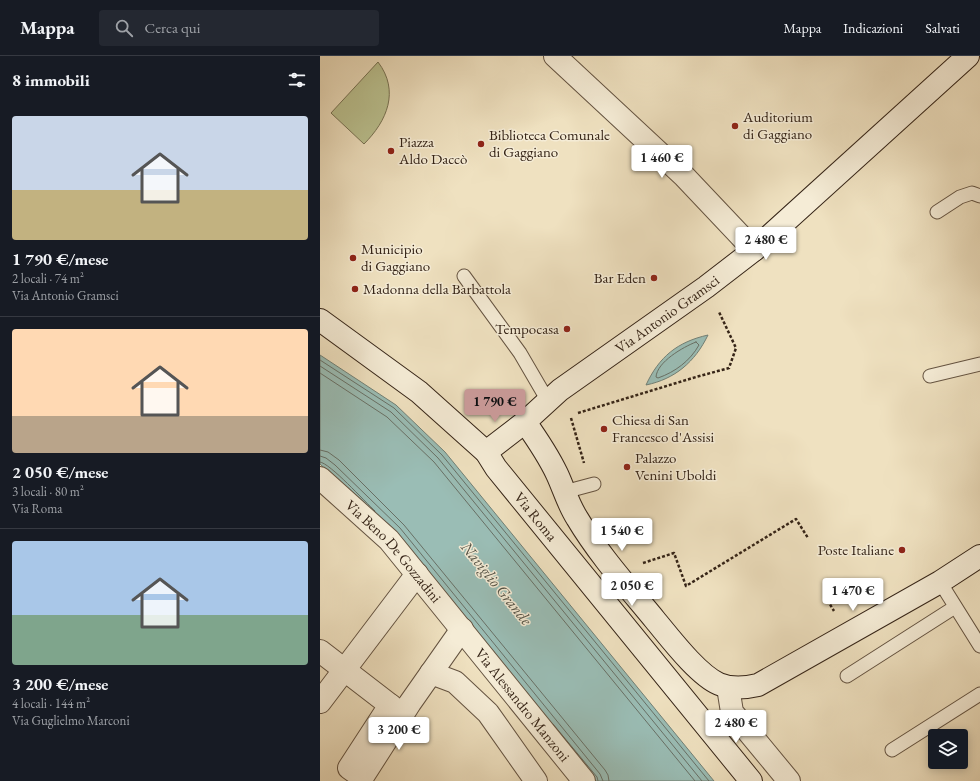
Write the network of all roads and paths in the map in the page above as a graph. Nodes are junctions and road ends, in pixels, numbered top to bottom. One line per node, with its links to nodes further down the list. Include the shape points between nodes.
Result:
1 (555, 56): 5 (street, via 684,176)
2 (968, 56): 5 (street, Via Antonio Gramsci)
3 (980, 196): 4 (lane, via 972,193 960,197)
4 (936, 212)
5 (754, 250): 7 (street, Via Antonio Gramsci)
6 (464, 276): 11 (lane, via 520,353)
7 (706, 287): 11 (street, Via Antonio Gramsci); 12 (path, via 736,348 729,368)
8 (320, 320): 15 (street, Via Roma, via 419,392)
9 (980, 364): 10 (lane)
10 (930, 376)
11 (548, 401): 14 (street, Via Antonio Gramsci)
12 (577, 413)
13 (570, 415): 17 (path)
14 (525, 422): 15 (street, Via Antonio Gramsci); 18 (street, Via Roma, via 548,456)
15 (486, 452): 41 (street, Via Roma, via 496,468)
16 (320, 478): 22 (street, Via Beno De Gozzadini, via 389,540)
17 (593, 484): 18 (lane)
18 (564, 492): 33 (street, Via Roma, via 577,519 594,544 680,650 709,678)
19 (808, 538): 21 (path, via 796,519 686,586 674,553)
20 (980, 556): 23 (street)
21 (636, 565)
22 (417, 574): 27 (street, Via Beno De Gozzadini); 30 (street)
23 (940, 582): 25 (lane); 33 (street, via 758,685 745,688)
24 (832, 594): 26 (path, via 826,598)
25 (955, 607): 28 (lane); 32 (lane)
26 (835, 612)
27 (462, 629): 31 (street); 40 (street, Via Alessandro Manzoni)
28 (980, 646)
29 (320, 652): 30 (street)
30 (345, 670): 35 (street); 36 (street)
31 (431, 673): 36 (street); 39 (street, via 455,682 488,713)
32 (847, 676)
33 (728, 687): 42 (street, via 732,712)
34 (980, 694): 37 (lane)
35 (320, 702)
36 (401, 708): 38 (street)
37 (892, 750)
38 (361, 779)
39 (536, 781)
40 (584, 781)
41 (751, 781)
42 (789, 781)

